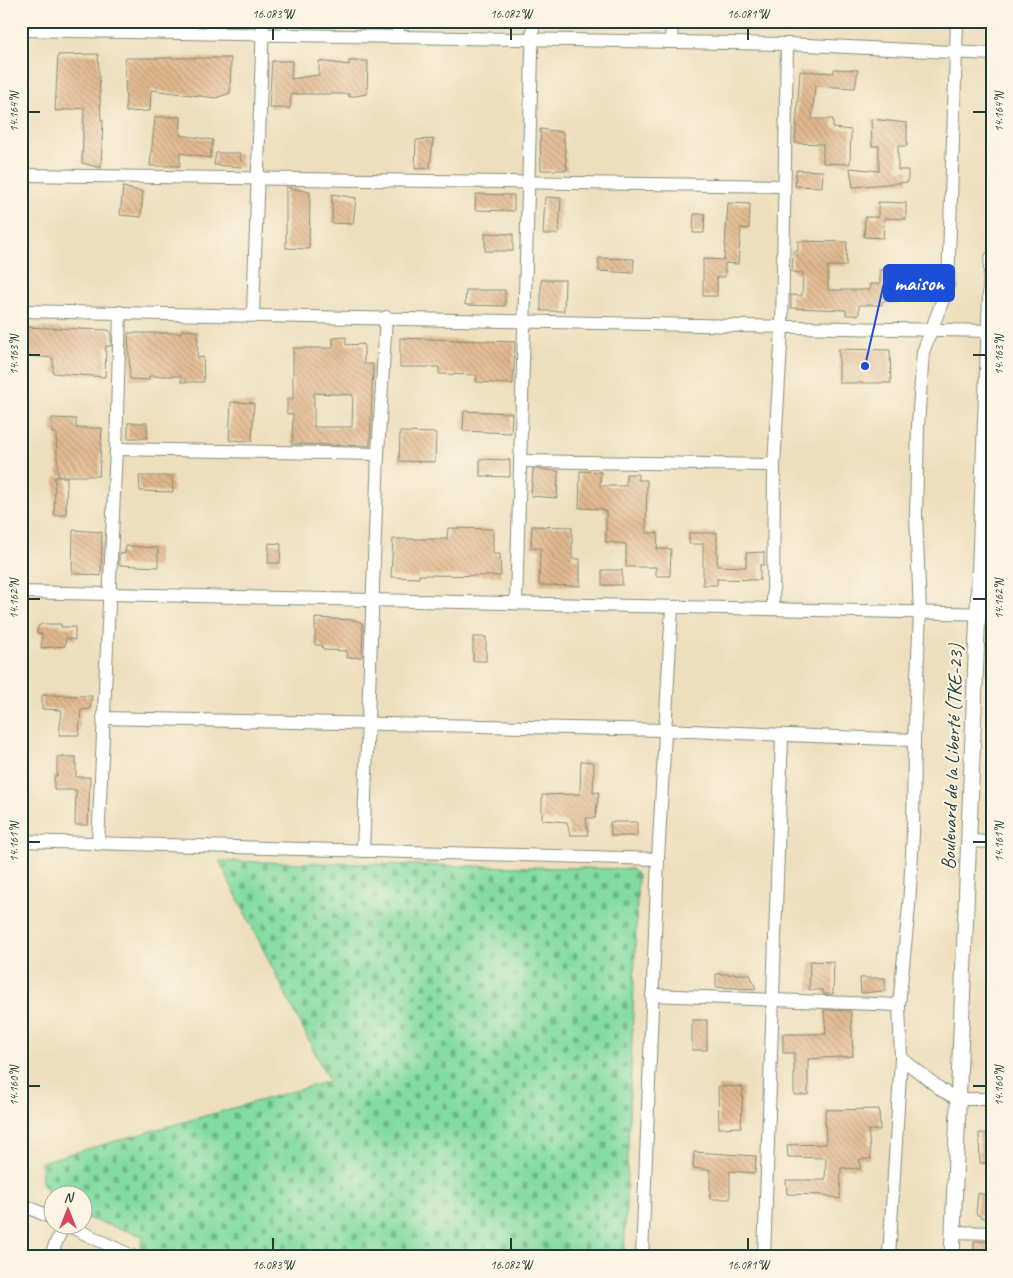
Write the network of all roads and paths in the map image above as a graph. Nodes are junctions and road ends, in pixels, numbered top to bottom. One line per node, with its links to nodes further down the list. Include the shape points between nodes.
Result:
1 (263, 21): 8 (street)
2 (398, 21): 9 (street)
3 (533, 21): 10 (street)
4 (672, 21): 11 (street)
5 (957, 21): 13 (street)
6 (130, 27): 7 (street); 8 (street)
7 (21, 30)
8 (263, 35): 9 (street); 16 (street)
9 (398, 37): 10 (street)
10 (533, 40): 11 (street); 17 (street)
11 (671, 42): 12 (street)
12 (787, 44): 13 (street); 18 (street)
13 (956, 53): 14 (street); 26 (street, via 948,286)
14 (992, 54)
15 (21, 175): 16 (street)
16 (258, 178): 17 (street); 22 (street)
17 (528, 181): 18 (street); 24 (street)
18 (784, 186): 25 (street)
19 (992, 260): 27 (street, Boulevard de la Liberté (TKE-23))
20 (21, 311): 21 (street)
21 (120, 312): 22 (street); 28 (street)
22 (253, 315): 23 (street)
23 (386, 317): 24 (street); 29 (street)
24 (524, 321): 25 (street); 30 (street)
25 (782, 328): 26 (street); 31 (street)
26 (931, 330): 27 (street); 38 (street, via 923,352 918,425 916,515)
27 (990, 331): 39 (street, Boulevard de la Liberté (TKE-23))
28 (116, 449): 29 (street); 33 (street)
29 (378, 454): 34 (street)
30 (520, 461): 31 (street); 35 (street)
31 (774, 465): 37 (street)
32 (21, 592): 33 (street)
33 (109, 594): 34 (street); 40 (street)
34 (374, 600): 35 (street); 41 (street)
35 (516, 603): 36 (street)
36 (672, 607): 37 (street); 42 (street)
37 (773, 609): 38 (street)
38 (920, 613): 39 (street); 44 (street)
39 (985, 614): 46 (street, Boulevard de la Liberté (TKE-23))
40 (103, 718): 41 (street); 48 (street)
41 (367, 724): 42 (street); 49 (street)
42 (665, 730): 43 (street); 50 (street)
43 (782, 735): 44 (street); 52 (street)
44 (914, 740): 53 (street, via 909,907)
45 (21, 842): 48 (street)
46 (969, 842): 47 (street); 55 (street, Boulevard de la Liberté (TKE-23))
47 (992, 842)
48 (98, 844): 49 (street)
49 (363, 851): 50 (street)
50 (658, 858): 51 (street)
51 (652, 995): 52 (street); 65 (street)
52 (774, 1001): 53 (street); 66 (street)
53 (899, 1005): 54 (street)
54 (901, 1058): 55 (street); 67 (street)
55 (958, 1099): 56 (street); 59 (street, Boulevard de la Liberté (TKE-23))
56 (992, 1099)
57 (21, 1204): 58 (street)
58 (42, 1213)
59 (953, 1232): 60 (street); 68 (street, Boulevard de la Liberté (TKE-23))
60 (992, 1233)
61 (59, 1236): 63 (street)
62 (90, 1236): 64 (street)
63 (50, 1257)
64 (134, 1257)
65 (642, 1257)
66 (764, 1257)
67 (889, 1257)
68 (952, 1257)

